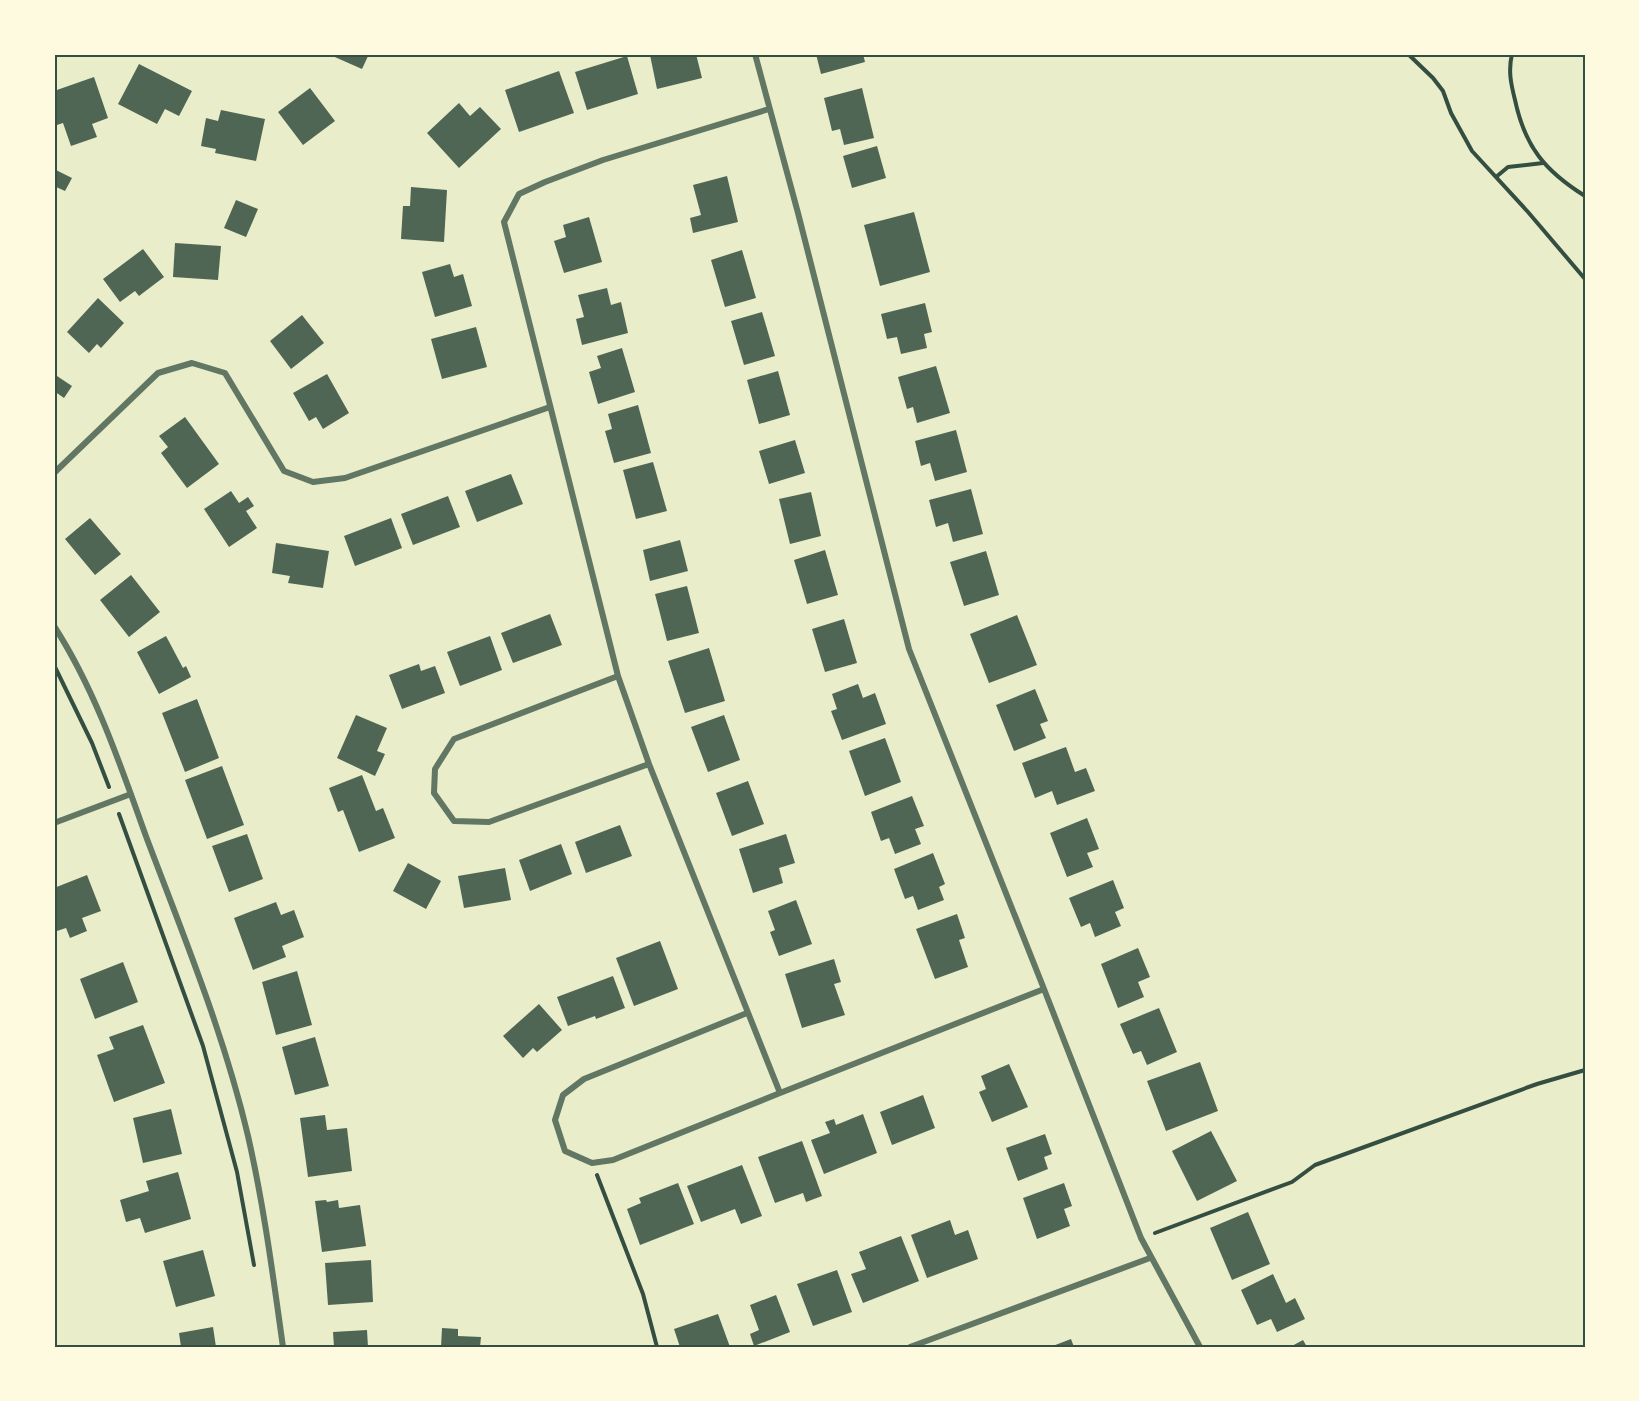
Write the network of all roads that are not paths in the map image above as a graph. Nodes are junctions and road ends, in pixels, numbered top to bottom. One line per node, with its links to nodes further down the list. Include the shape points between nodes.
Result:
1 (754, 54): 2 (street)
2 (769, 109): 3 (street, via 603,160 519,194 504,222); 10 (street, via 909,649)
3 (550, 407): 4 (street, via 345,478 313,482 284,471 225,373 192,363 158,373); 6 (street)
4 (54, 473)
5 (54, 626): 8 (street, via 81,673)
6 (618, 676): 7 (street); 7 (street, via 454,739 435,769 434,793 454,821 489,822)
7 (649, 764): 11 (street)
8 (131, 794): 9 (street); 14 (street, via 213,1014 248,1135 266,1223)
9 (54, 823)
10 (1044, 989): 12 (street); 13 (street)
11 (747, 1013): 12 (street); 12 (street, via 584,1079 563,1095 555,1120 565,1151 592,1162 613,1160)
12 (780, 1093)
13 (1150, 1257): 15 (street); 16 (street)
14 (283, 1347)
15 (910, 1347)
16 (1200, 1347)

